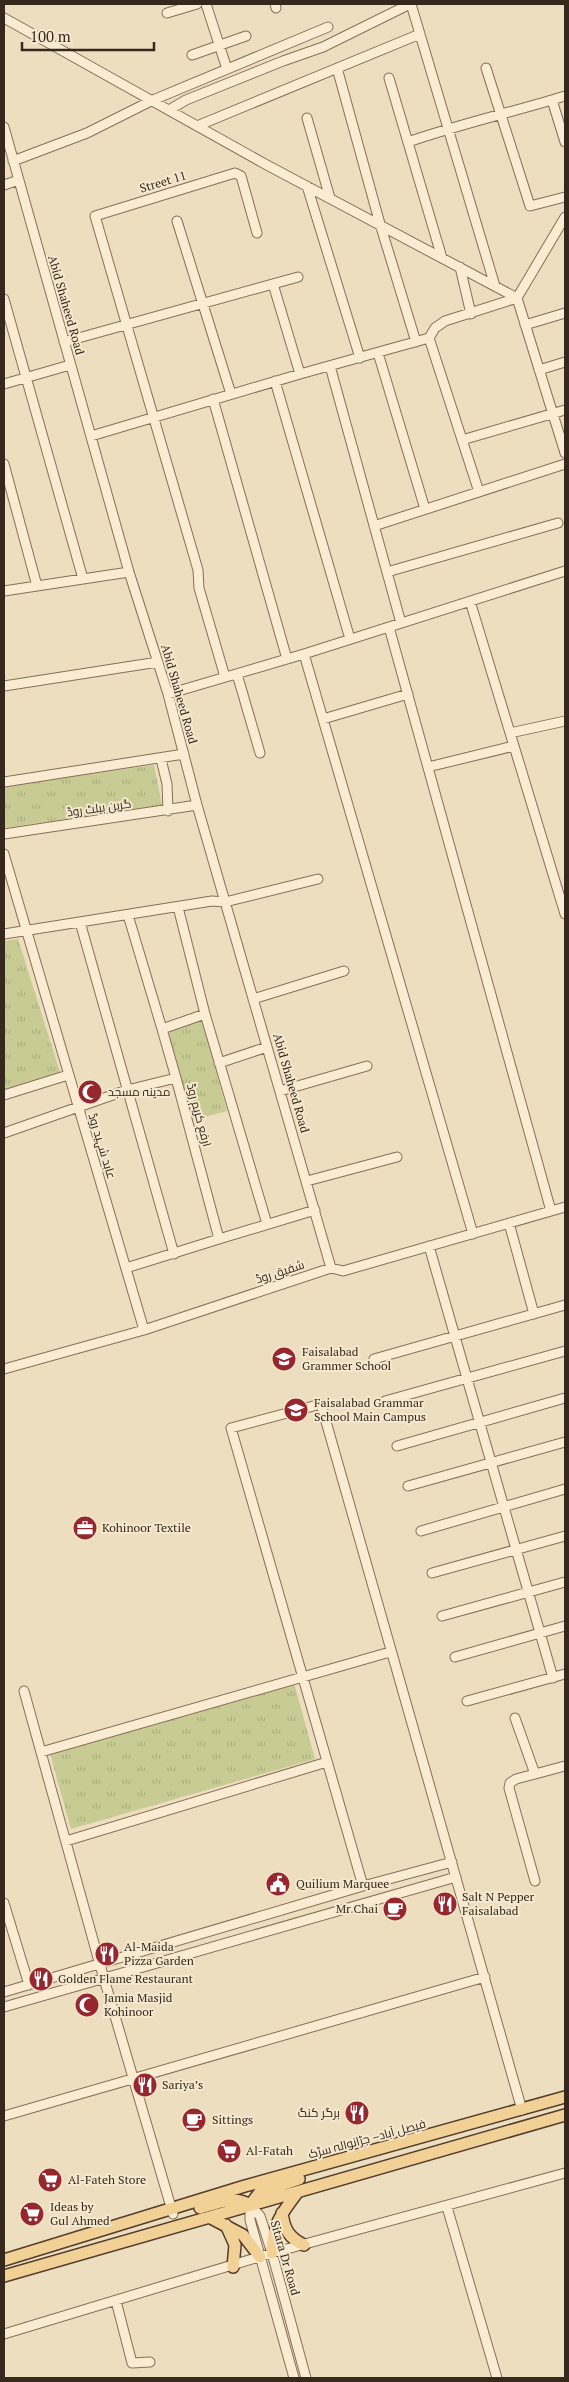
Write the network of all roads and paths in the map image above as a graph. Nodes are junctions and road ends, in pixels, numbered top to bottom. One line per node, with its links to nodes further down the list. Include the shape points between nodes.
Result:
1 (197, 4): 4 (street)
2 (206, 4): 9 (street)
3 (410, 4): 7 (street); 18 (street, via 323,47 186,100)
4 (167, 13)
5 (4, 18): 16 (street)
6 (328, 27): 13 (street)
7 (420, 34): 11 (street); 22 (street)
8 (246, 36): 9 (street)
9 (220, 46): 10 (street); 13 (street)
10 (192, 55)
11 (337, 68): 21 (street); 34 (street)
12 (486, 68): 19 (street)
13 (227, 69): 16 (street)
14 (389, 78): 24 (street)
15 (565, 96): 17 (street)
16 (153, 100): 18 (street); 26 (street, via 88,132)
17 (552, 100): 19 (street); 25 (street)
18 (169, 110): 21 (street)
19 (501, 116): 22 (street); 30 (street, via 530,206)
20 (306, 118): 31 (street)
21 (197, 126): 29 (street)
22 (448, 128): 24 (street); 40 (street)
23 (4, 132): 26 (street, Abid Shaheed Road)
24 (408, 142): 36 (street)
25 (565, 142)
26 (13, 161): 27 (street, Abid Shaheed Road)
27 (19, 180): 28 (street); 49 (street, Abid Shaheed Road)
28 (4, 185)
29 (307, 186): 31 (street); 52 (street)
30 (565, 197)
31 (330, 198): 34 (street)
32 (565, 217): 41 (street)
33 (177, 221): 43 (street)
34 (380, 224): 36 (street); 50 (street)
35 (257, 233): 46 (street, Street 11, via 241,176 235,173 94,216)
36 (442, 258): 37 (street)
37 (460, 267): 40 (street); 44 (street)
38 (298, 277): 39 (street)
39 (273, 284): 43 (street); 57 (street)
40 (495, 286): 41 (street)
41 (516, 298): 44 (street); 47 (street)
42 (4, 299): 58 (street)
43 (202, 304): 46 (street); 61 (street)
44 (471, 314): 48 (street, via 445,321)
45 (565, 314): 47 (street)
46 (126, 325): 49 (street); 65 (street)
47 (525, 325): 56 (street)
48 (429, 338): 50 (street); 67 (street)
49 (64, 342): 54 (street, Abid Shaheed Road)
50 (416, 342): 51 (street)
51 (378, 353): 52 (street); 72 (street)
52 (360, 358): 55 (street)
53 (565, 362): 56 (street)
54 (70, 365): 58 (street); 66 (street, Abid Shaheed Road)
55 (330, 366): 57 (street); 74 (street)
56 (539, 370): 64 (street)
57 (300, 374): 59 (street)
58 (26, 377): 60 (street); 78 (street)
59 (275, 381): 61 (street); 84 (street)
60 (4, 384)
61 (230, 394): 62 (street)
62 (212, 399): 65 (street); 86 (street)
63 (565, 410): 64 (street)
64 (553, 414): 67 (street); 68 (street)
65 (154, 418): 66 (street); 89 (street)
66 (91, 436): 76 (street, Abid Shaheed Road)
67 (462, 440): 71 (street)
68 (565, 454)
69 (4, 464): 79 (street)
70 (565, 464): 71 (street)
71 (478, 492): 72 (street)
72 (425, 509): 74 (street)
73 (558, 523): 77 (street)
74 (374, 526): 77 (street)
75 (565, 570): 81 (street)
76 (129, 572): 78 (street); 87 (street, Abid Shaheed Road)
77 (387, 572): 82 (street)
78 (83, 579): 79 (street)
79 (37, 586): 80 (street)
80 (4, 591)
81 (470, 601): 82 (street); 95 (street)
82 (401, 623): 83 (street)
83 (389, 627): 84 (street); 92 (street)
84 (350, 639): 85 (street)
85 (304, 654): 86 (street); 93 (street)
86 (287, 659): 88 (street)
87 (158, 662): 90 (street); 91 (street, Abid Shaheed Road)
88 (237, 674): 89 (street); 97 (street)
89 (225, 677): 91 (street)
90 (4, 686)
91 (168, 694): 98 (street, Abid Shaheed Road)
92 (408, 694): 93 (street); 100 (street)
93 (323, 719): 135 (street)
94 (565, 721): 95 (street)
95 (510, 733): 96 (street)
96 (514, 746): 100 (street); 110 (street)
97 (260, 753)
98 (184, 754): 99 (street); 102 (street, Abid Shaheed Road)
99 (161, 759): 101 (street); 103 (street, via 168,784)
100 (428, 768): 132 (street)
101 (4, 782)
102 (197, 805): 103 (street, گرین بیلٹ روڈ); 107 (street, Abid Shaheed Road)
103 (168, 811): 104 (street, گرین بیلٹ روڈ)
104 (4, 834)
105 (4, 854): 112 (street, عابد شہید روڈ)
106 (318, 879): 107 (street)
107 (225, 902): 108 (street); 115 (street, Abid Shaheed Road)
108 (178, 907): 109 (street); 116 (street)
109 (128, 914): 111 (street); 117 (street)
110 (565, 914)
111 (80, 922): 112 (street); 123 (street)
112 (27, 931): 113 (street); 121 (street, عابد شہید روڈ)
113 (4, 934)
114 (344, 971): 115 (street)
115 (253, 999): 118 (street, Abid Shaheed Road)
116 (205, 1014): 117 (street); 119 (street)
117 (162, 1029): 122 (street)
118 (267, 1047): 119 (street); 124 (street, Abid Shaheed Road)
119 (219, 1062): 134 (street)
120 (367, 1066): 124 (street)
121 (68, 1075): 125 (street); 126 (street, عابد شہید روڈ)
122 (176, 1078): 123 (street, ارفع کریم روڈ); 136 (street, ارفع کریم روڈ)
123 (128, 1090): 126 (street, ارفع کریم روڈ); 138 (street)
124 (280, 1091): 129 (street, Abid Shaheed Road)
125 (4, 1095)
126 (77, 1107): 127 (street, ارفع کریم روڈ); 139 (street, عابد شہید روڈ)
127 (4, 1133)
128 (396, 1157): 129 (street)
129 (307, 1181): 131 (street, Abid Shaheed Road)
130 (565, 1207): 132 (street, شفیق روڈ)
131 (315, 1210): 134 (street); 140 (street, Abid Shaheed Road)
132 (551, 1211): 133 (street, شفیق روڈ)
133 (509, 1223): 135 (street, شفیق روڈ); 142 (street)
134 (267, 1224): 136 (street)
135 (473, 1234): 137 (street, شفیق روڈ)
136 (219, 1239): 138 (street)
137 (429, 1246): 140 (street, شفیق روڈ, via 343,1271); 144 (street)
138 (174, 1254): 139 (street)
139 (126, 1268): 143 (street, عابد شہید روڈ)
140 (331, 1268): 143 (street, شفیق روڈ)
141 (565, 1305): 142 (street)
142 (534, 1314): 144 (street)
143 (144, 1330): 147 (street, شفیق روڈ)
144 (454, 1337): 146 (street); 148 (street)
145 (565, 1351): 148 (street)
146 (374, 1359)
147 (4, 1369)
148 (466, 1378): 150 (street); 151 (street)
149 (565, 1398): 151 (street)
150 (385, 1401)
151 (479, 1422): 153 (street); 154 (street)
152 (565, 1442): 154 (street)
153 (397, 1446)
154 (491, 1463): 155 (street); 157 (street)
155 (408, 1486)
156 (565, 1489): 157 (street)
157 (504, 1508): 158 (street); 160 (street)
158 (421, 1531)
159 (565, 1536): 160 (street)
160 (516, 1550): 161 (street); 163 (street)
161 (432, 1573)
162 (565, 1582): 163 (street)
163 (528, 1592): 164 (street); 166 (street)
164 (442, 1616)
165 (565, 1626): 166 (street)
166 (540, 1633): 168 (street); 171 (street)
167 (390, 1652): 170 (street); 170 (street, via 321,1404 231,1428); 180 (street)
168 (455, 1657)
169 (565, 1674): 171 (street)
170 (302, 1676): 175 (street); 176 (street)
171 (553, 1678): 173 (street)
172 (24, 1691): 175 (street)
173 (467, 1702)
174 (515, 1718): 178 (street)
175 (41, 1752): 179 (street)
176 (327, 1762): 179 (street); 183 (street)
177 (565, 1766): 178 (street)
178 (535, 1774): 182 (street, via 516,1779 509,1788)
179 (66, 1841): 185 (street)
180 (452, 1862): 181 (street); 183 (street)
181 (456, 1878): 186 (street); 187 (street)
182 (535, 1882)
183 (362, 1886): 185 (street)
184 (4, 1903): 188 (street)
185 (100, 1965): 187 (street); 188 (street)
186 (485, 1977): 191 (street); 193 (street)
187 (104, 1978): 190 (street); 191 (street)
188 (29, 1985): 189 (street)
189 (4, 1992)
190 (4, 2007)
191 (134, 2079): 195 (street); 201 (street)
192 (565, 2097): 193 (main road, فیصل آباد– جڑانوالہ سڑک)
193 (522, 2110): 196 (main road, فیصل آباد– جڑانوالہ سڑک)
194 (565, 2115): 198 (main road)
195 (4, 2116)
196 (373, 2152): 199 (main road, via 337,2168 260,2192); 201 (main road, فیصل آباد– جڑانوالہ سڑک, via 245,2186)
197 (565, 2173): 200 (street)
198 (297, 2192): 199 (main road); 202 (main road)
199 (250, 2204): 201 (main road, via 233,2199); 203 (main road); 206 (street, Sitara Dr Road, via 260,2216); 207 (street, Sitara Dr Road, via 250,2220)
200 (447, 2207): 205 (street); 216 (street)
201 (172, 2212): 208 (main road, فیصل آباد– جڑانوالہ سڑک)
202 (282, 2213): 205 (main road, via 286,2231); 206 (main road, via 273,2232)
203 (209, 2217): 204 (main road); 210 (main road)
204 (226, 2225): 207 (main road, via 247,2239); 209 (main road, via 235,2245)
205 (304, 2245): 206 (street)
206 (272, 2253): 207 (street); 215 (street, Sitara Dr Road)
207 (260, 2257): 209 (street); 214 (street, Sitara Dr Road)
208 (4, 2260)
209 (232, 2267): 211 (street)
210 (4, 2276)
211 (116, 2301): 212 (street); 213 (street, via 132,2363)
212 (4, 2334)
213 (150, 2362)
214 (294, 2378)
215 (306, 2378)
216 (497, 2378)

